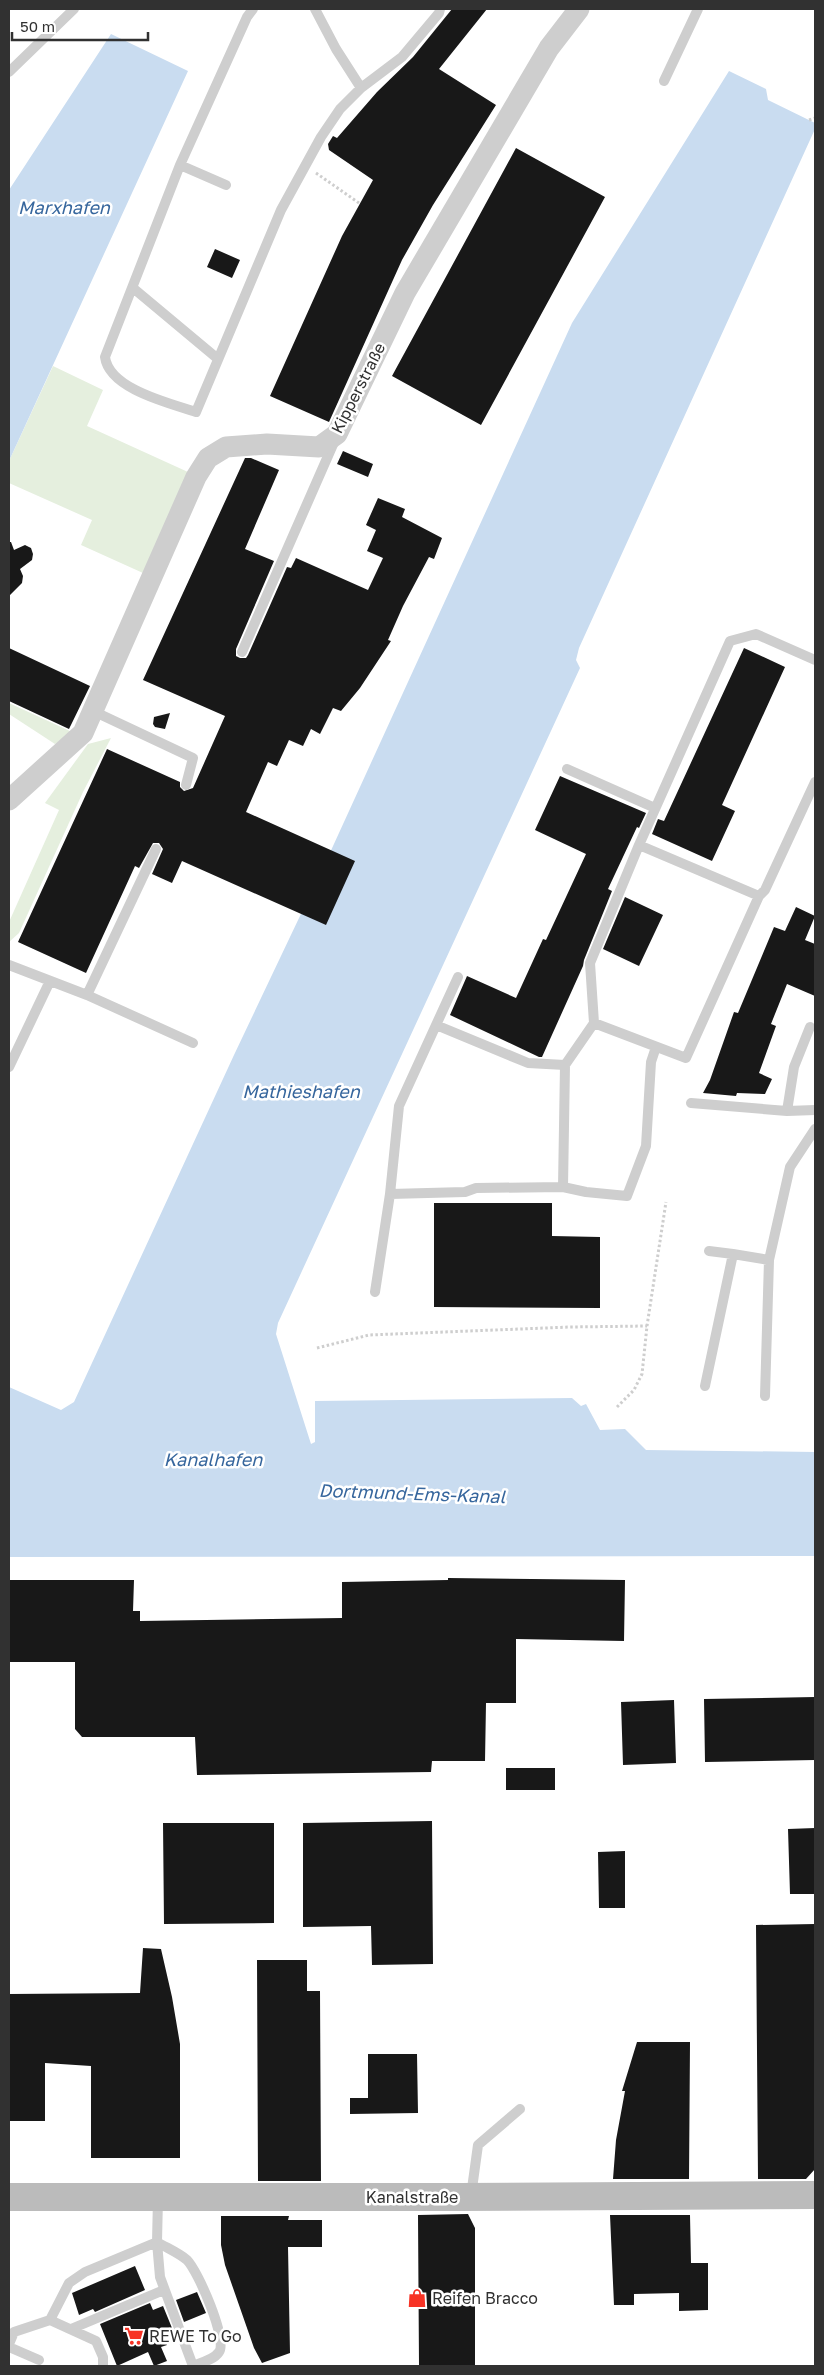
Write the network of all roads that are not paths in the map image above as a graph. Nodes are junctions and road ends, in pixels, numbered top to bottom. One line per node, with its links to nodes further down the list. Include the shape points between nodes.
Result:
1 (74, 9): 7 (lane)
2 (253, 9): 10 (lane)
3 (315, 9): 9 (lane)
4 (440, 9): 9 (lane, via 402,57)
5 (578, 9): 14 (street, Kipperstraße, via 549,48 405,293)
6 (698, 9): 8 (lane)
7 (9, 72)
8 (664, 80)
9 (360, 88): 13 (lane, via 340,109 321,137 280,210)
10 (180, 165): 11 (lane); 12 (lane)
11 (226, 185)
12 (132, 288): 13 (lane); 13 (lane, via 105,357 106,367 114,376 139,392 196,412)
13 (218, 359)
14 (337, 434): 15 (lane); 17 (street, Kipperstraße, via 319,447 234,446 208,458 196,477)
15 (242, 652)
16 (815, 660): 23 (lane, via 756,634 730,641)
17 (93, 711): 20 (lane, via 193,758); 21 (street, Kipperstraße, via 83,733)
18 (567, 769): 23 (lane)
19 (815, 782): 22 (lane)
20 (186, 785)
21 (9, 800)
22 (811, 804): 26 (lane)
23 (655, 808): 24 (lane)
24 (639, 844): 26 (lane); 31 (lane, via 590,963)
25 (156, 849): 30 (lane)
26 (759, 896): 35 (lane, via 686,1058)
27 (9, 965): 29 (lane)
28 (458, 977): 32 (lane)
29 (50, 981): 30 (lane); 37 (lane)
30 (88, 995): 34 (lane)
31 (594, 1023): 35 (lane); 36 (lane)
32 (436, 1026): 36 (lane, via 528,1063); 43 (lane, via 399,1106)
33 (810, 1027): 40 (lane, via 794,1067)
34 (193, 1043)
35 (656, 1047): 42 (lane, via 651,1062 646,1146 627,1196)
36 (565, 1065): 42 (lane)
37 (9, 1067)
38 (691, 1103): 40 (lane)
39 (815, 1110): 40 (lane)
40 (787, 1111)
41 (815, 1129): 46 (lane, via 790,1167)
42 (563, 1187): 43 (lane, via 476,1188 465,1192)
43 (390, 1194): 47 (lane)
44 (708, 1250): 45 (lane)
45 (734, 1254): 46 (lane); 48 (lane)
46 (769, 1260): 49 (lane)
47 (375, 1292)
48 (705, 1386)
49 (765, 1396)
50 (520, 2109): 54 (lane, via 478,2145)
51 (815, 2195): 54 (main road, Kanalstraße)
52 (158, 2196): 53 (main road, Kanalstraße); 54 (main road, Kanalstraße); 55 (lane)
53 (9, 2197)
54 (471, 2197)
55 (157, 2242): 56 (lane); 57 (lane, via 85,2272 69,2283); 62 (lane, via 188,2261 199,2280 221,2339 221,2351 215,2357)
56 (164, 2290): 58 (lane); 62 (lane)
57 (50, 2320): 58 (lane); 59 (lane, via 14,2332)
58 (71, 2329): 61 (lane, via 96,2341)
59 (9, 2346): 60 (lane)
60 (39, 2360)
61 (103, 2366)
62 (192, 2366)

